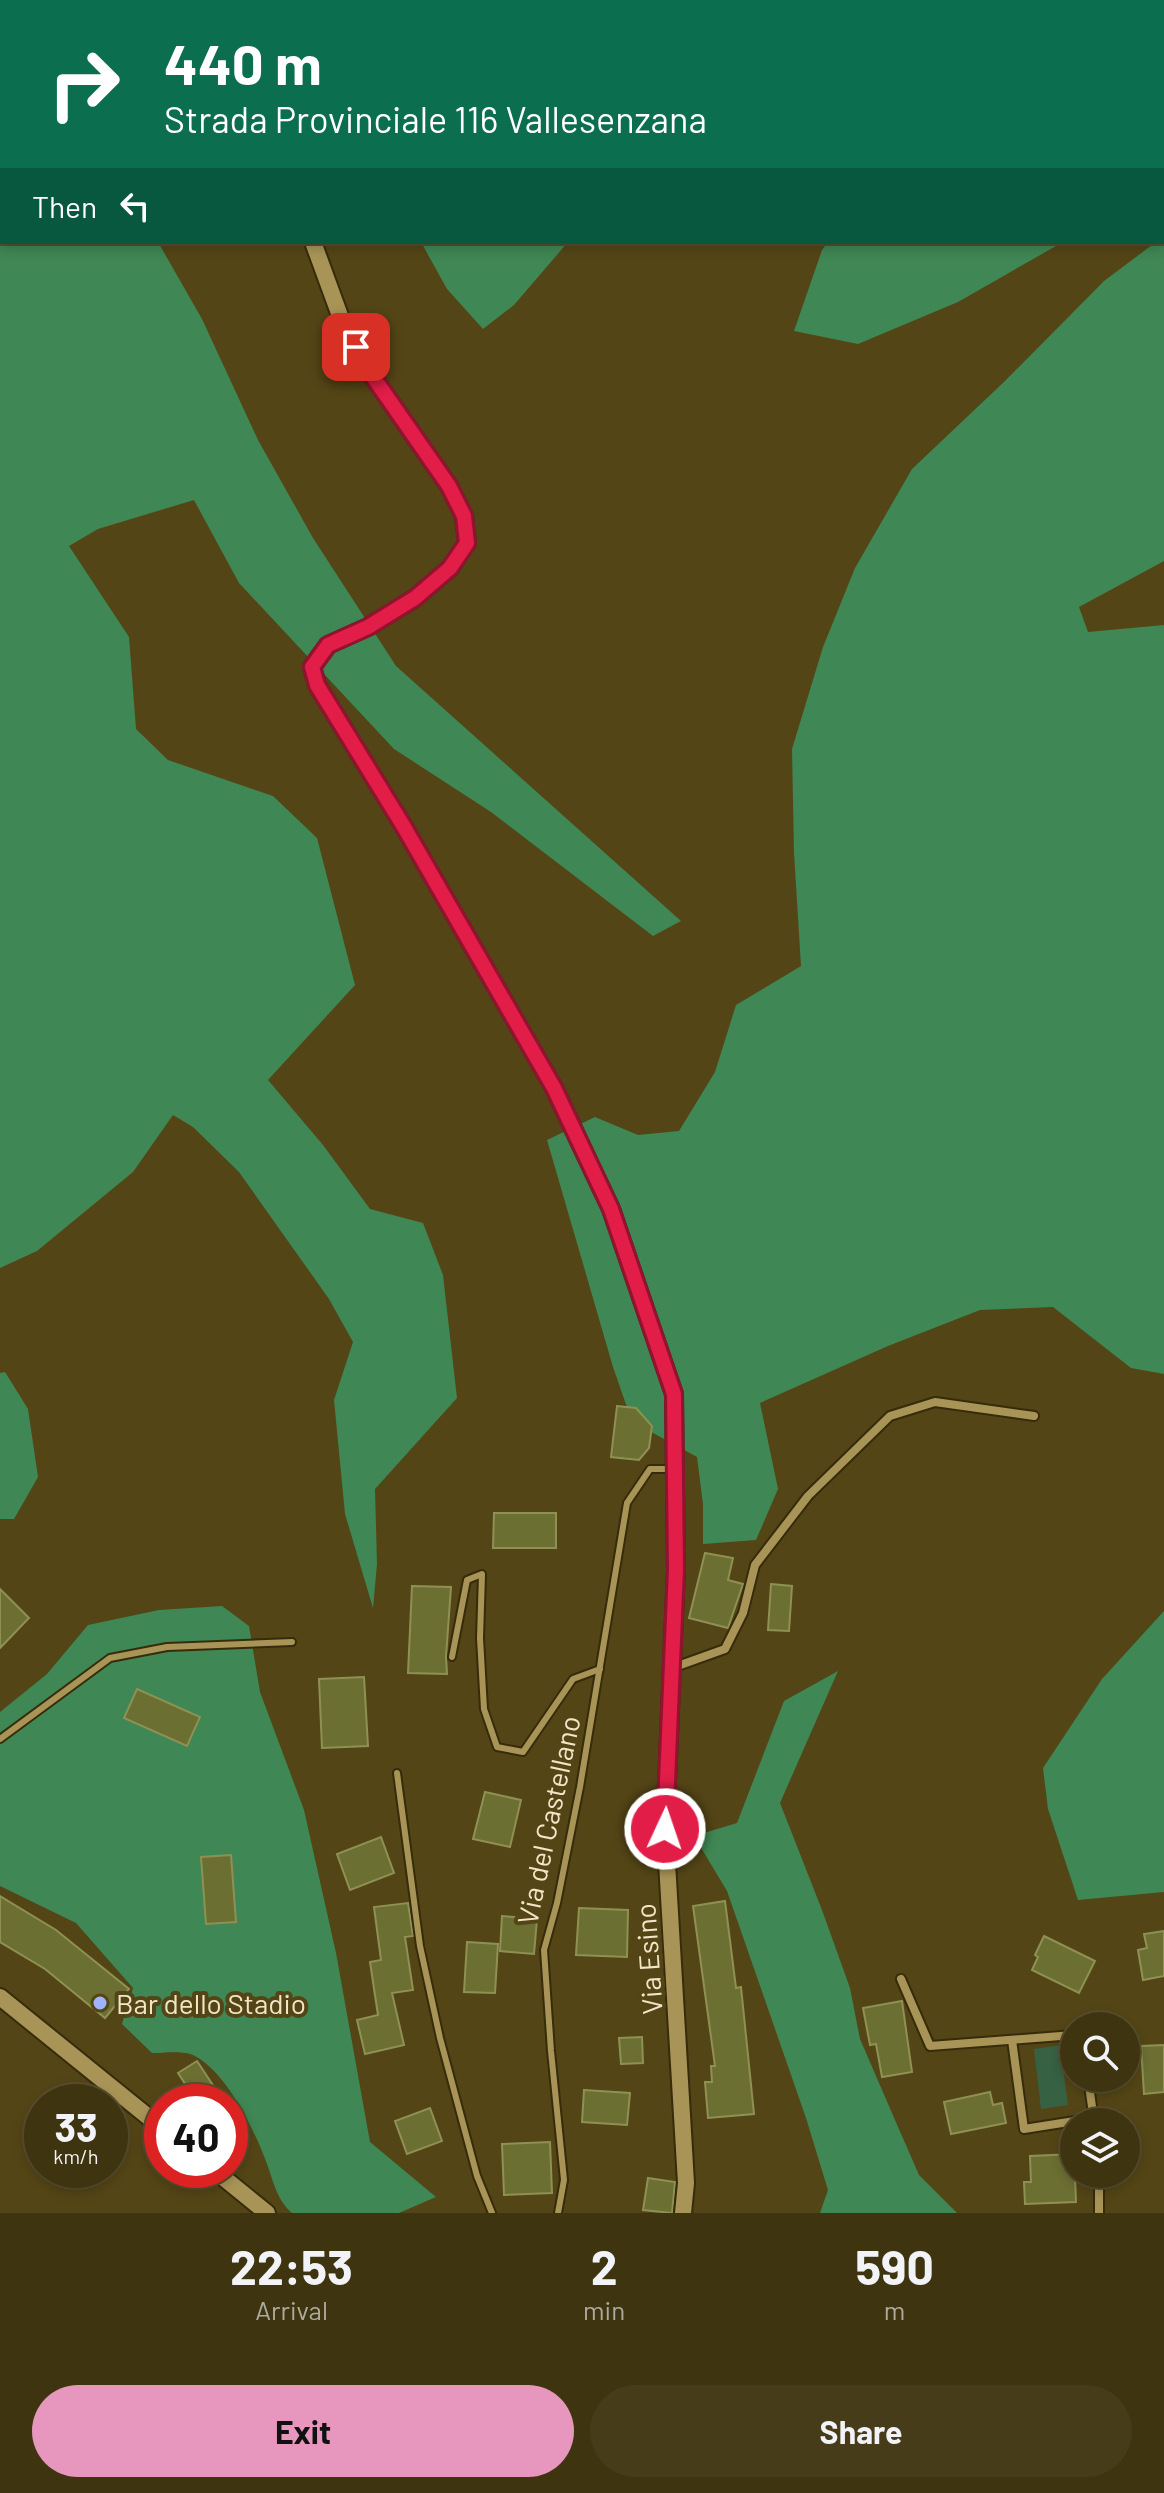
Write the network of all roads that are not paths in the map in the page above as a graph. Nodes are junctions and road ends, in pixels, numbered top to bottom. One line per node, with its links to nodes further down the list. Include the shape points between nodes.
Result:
1 (314, 244): 3 (street, Via Esino, via 343,324 449,486 464,516 467,543 450,568 415,598 328,645 312,667 317,685 554,1088 611,1209 674,1394)
2 (1034, 1416): 6 (street, via 935,1402 890,1416 808,1496 755,1565 743,1613 725,1649)
3 (675, 1469): 6 (street, Via Esino); 7 (lane, Via del Castellano, via 650,1469 627,1503)
4 (292, 1642): 8 (lane, via 167,1647 110,1658)
5 (452, 1657): 7 (lane, via 467,1580 482,1574 484,1709 497,1747 523,1752 573,1679)
6 (672, 1668): 21 (street, Via Esino, via 665,1829 686,2183)
7 (600, 1669): 20 (lane, Via del Castellano, via 544,1950 564,2180)
8 (0, 1739)
9 (397, 1773): 19 (lane, via 420,1946 477,2176)
10 (901, 1979): 13 (street, via 930,2046)
11 (0, 1997): 14 (street)
12 (1060, 2036): 13 (street)
13 (1012, 2040): 15 (street, via 1024,2129)
14 (144, 2113)
15 (1060, 2124)
16 (236, 2188): 18 (street)
17 (1099, 2188): 22 (street)
18 (267, 2213)
19 (492, 2213)
20 (558, 2213)
21 (683, 2213)
22 (1099, 2213)

